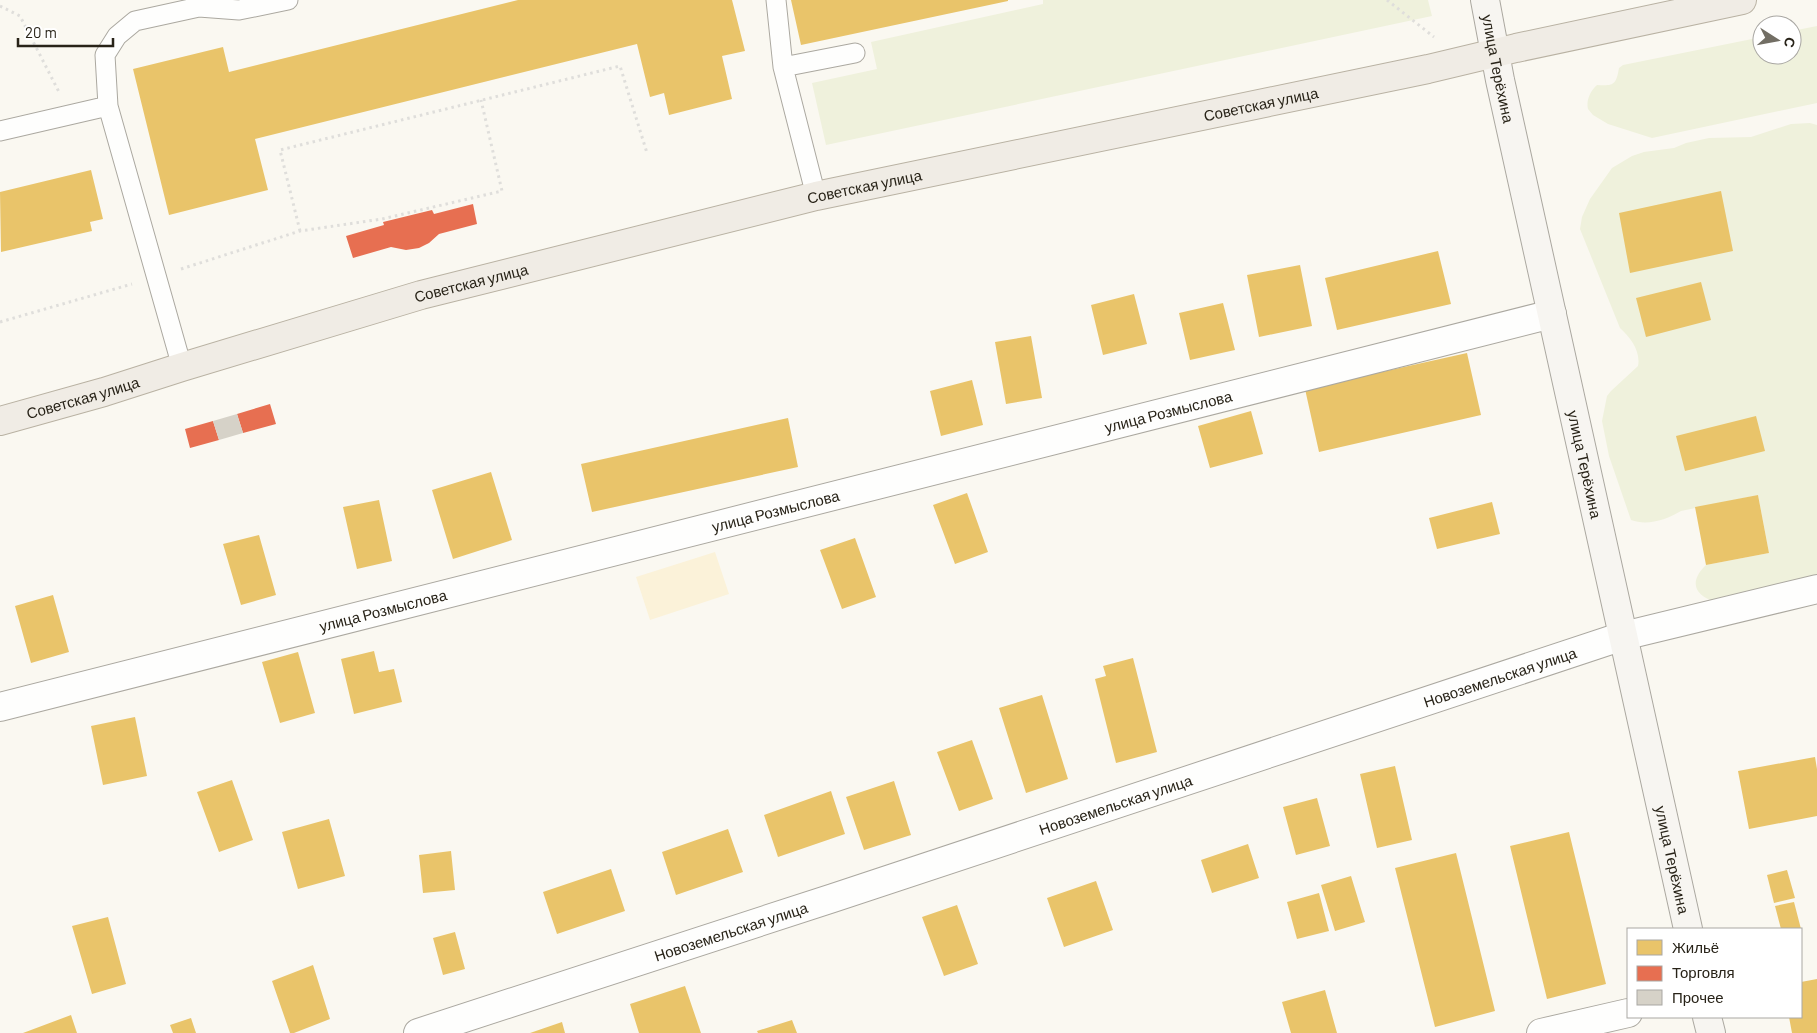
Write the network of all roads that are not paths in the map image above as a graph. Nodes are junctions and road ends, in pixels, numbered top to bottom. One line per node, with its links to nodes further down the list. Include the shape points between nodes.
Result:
1 (288, 0): 5 (lane, via 239,10)
2 (776, 0): 8 (lane)
3 (1485, 0): 7 (main road, улица Терёхина)
4 (1742, 0): 7 (main road, Советская улица)
5 (198, 4): 9 (lane, via 135,21 117,36 105,55)
6 (855, 52): 8 (lane)
7 (1495, 53): 11 (main road, Советская улица); 12 (main road, улица Терёхина)
8 (783, 67): 11 (lane)
9 (108, 106): 10 (lane); 13 (lane)
10 (0, 131)
11 (816, 196): 13 (main road, Советская улица, via 421,295)
12 (1552, 314): 16 (main road, улица Терёхина); 17 (street, улица Розмыслова)
13 (182, 367): 14 (main road, Советская улица)
14 (0, 420)
15 (1817, 589): 16 (street, Новоземельская улица)
16 (1623, 636): 18 (main road, улица Терёхина); 21 (street, Новоземельская улица)
17 (0, 707)
18 (1688, 928)
19 (1627, 1013): 22 (street)
20 (1707, 1018): 23 (main road)
21 (418, 1033)
22 (1541, 1033)
23 (1711, 1033)

